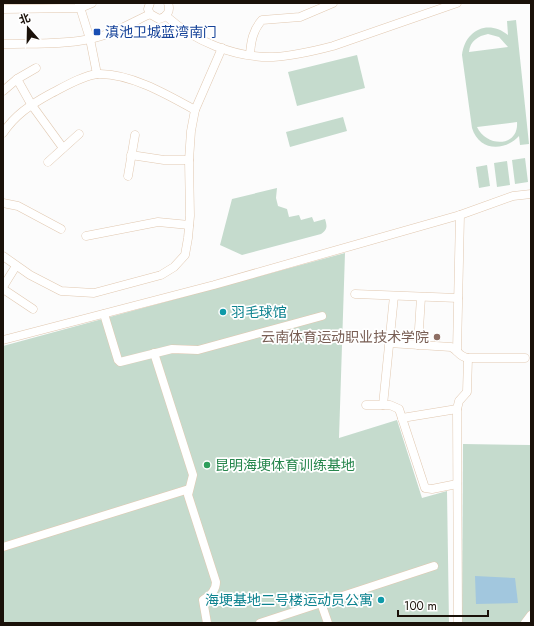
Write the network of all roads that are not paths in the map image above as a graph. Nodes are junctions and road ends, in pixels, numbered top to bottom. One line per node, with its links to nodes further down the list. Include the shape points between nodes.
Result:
1 (92, 3): 6 (street)
2 (150, 3): 8 (street)
3 (168, 3): 9 (street, via 170,8)
4 (333, 3): 13 (street, via 300,17 262,20 255,27)
5 (457, 3): 13 (street, via 318,50 272,57)
6 (79, 5): 7 (street); 10 (street)
7 (3, 9)
8 (150, 14): 9 (street, via 159,19); 10 (street)
9 (166, 16): 12 (street, via 178,27)
10 (90, 39): 11 (street); 15 (street)
11 (3, 44)
12 (222, 48): 13 (street); 19 (street)
13 (250, 54)
14 (36, 68): 16 (street)
15 (97, 74): 18 (street, via 70,84); 19 (street, via 119,77 147,86)
16 (17, 79): 17 (street); 18 (street)
17 (3, 91)
18 (31, 104): 20 (street, via 12,119); 23 (street)
19 (195, 110): 25 (street)
20 (3, 133)
21 (79, 134): 23 (street)
22 (135, 135): 24 (street)
23 (63, 148): 26 (street)
24 (131, 155): 25 (street, via 158,160); 27 (street)
25 (189, 160): 31 (street)
26 (48, 162)
27 (128, 176)
28 (531, 194): 30 (street, via 498,200)
29 (3, 203): 32 (street, via 18,206)
30 (460, 215): 40 (street); 42 (street)
31 (189, 225): 33 (street, via 158,222); 35 (street, via 185,255 174,267 161,275 94,293 61,291)
32 (62, 229)
33 (86, 236)
34 (3, 256): 35 (street)
35 (16, 266): 36 (street)
36 (3, 288): 41 (street)
37 (355, 294): 38 (street)
38 (394, 296): 39 (street); 45 (street)
39 (421, 297): 40 (street); 46 (street)
40 (458, 298): 47 (street)
41 (33, 308)
42 (104, 314): 44 (street); 48 (street, via 118,360 125,362)
43 (322, 316): 48 (street, via 198,350 172,349)
44 (3, 340)
45 (389, 343): 46 (street); 51 (street)
46 (418, 345): 47 (street, via 451,347)
47 (457, 351): 49 (street, via 460,356)
48 (154, 353): 56 (street, via 193,475)
49 (468, 358): 50 (street); 53 (street, via 467,392 459,401)
50 (525, 358)
51 (383, 404): 52 (street); 54 (street, via 396,407)
52 (366, 405)
53 (457, 409): 54 (street); 55 (street)
54 (402, 418): 55 (street, via 425,488)
55 (457, 484): 64 (street)
56 (189, 489): 57 (street); 61 (street, via 188,495 216,582 216,587 203,600)
57 (3, 547)
58 (434, 566): 59 (street)
59 (321, 603): 62 (street); 63 (street)
60 (531, 615): 65 (street)
61 (207, 623)
62 (260, 623)
63 (328, 623)
64 (458, 623)
65 (525, 623)

